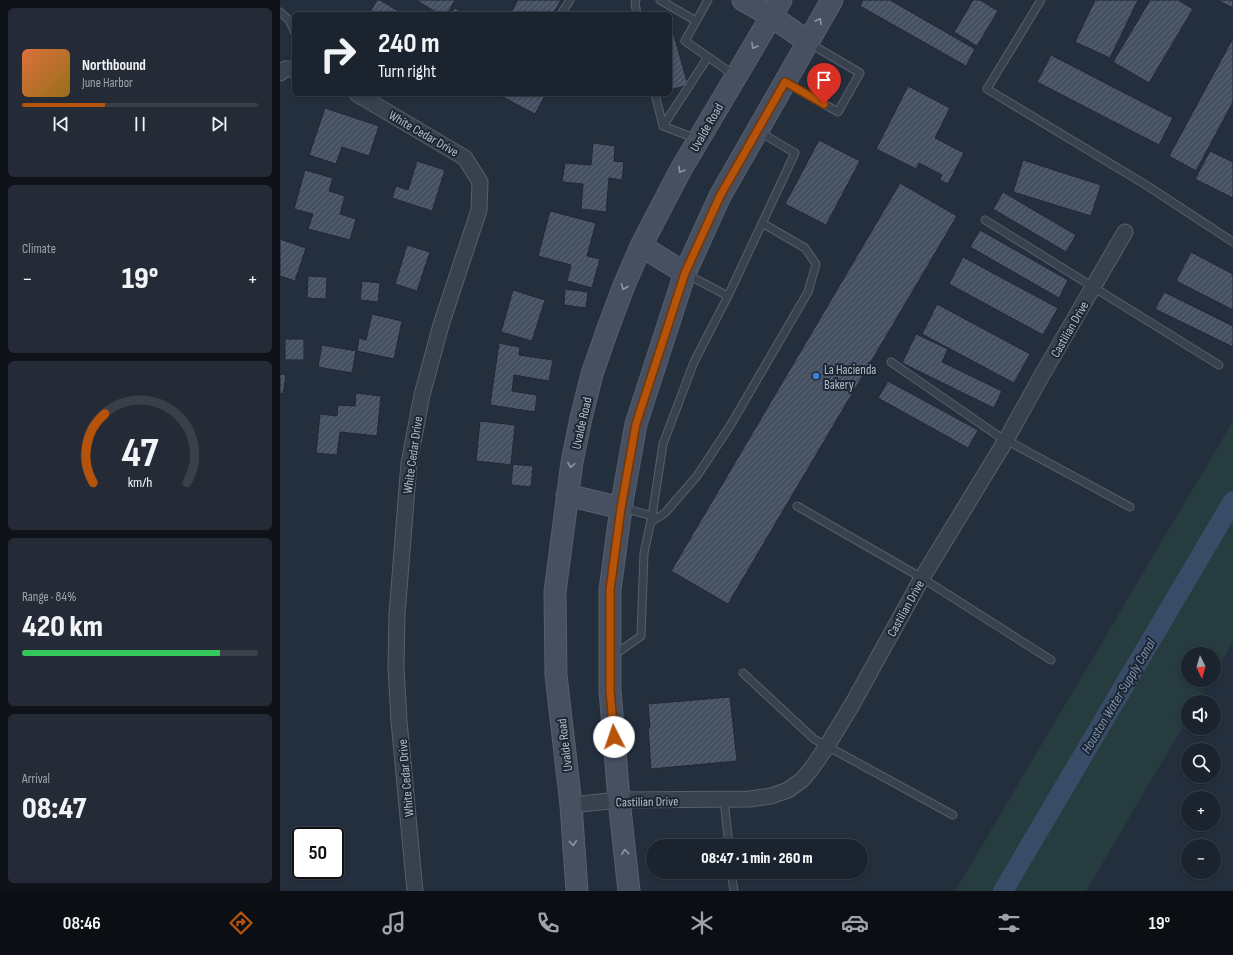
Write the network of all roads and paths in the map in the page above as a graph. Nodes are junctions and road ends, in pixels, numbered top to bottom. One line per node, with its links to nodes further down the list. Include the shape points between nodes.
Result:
1 (570, 0): 10 (lane)
2 (636, 0): 11 (lane)
3 (660, 0): 12 (lane)
4 (708, 0): 12 (lane)
5 (743, 0): 8 (main road)
6 (832, 0): 14 (main road, one-way to 6)
7 (1041, 0): 26 (lane, via 987,89 1146,185)
8 (776, 8): 14 (main road); 16 (main road, Uvalde Road, one-way to 16)
9 (280, 12): 13 (lane)
10 (562, 12)
11 (637, 12)
12 (696, 21): 15 (lane, via 685,41)
13 (292, 27)
14 (807, 42): 17 (main road); 17 (lane, via 860,73 838,112)
15 (708, 57): 16 (lane); 20 (lane)
16 (736, 76): 22 (main road, Uvalde Road)
17 (785, 82): 21 (main road)
18 (360, 96): 50 (street, White Cedar Drive, via 466,158 480,182 479,210 441,325 422,394 409,469 396,614 396,667)
19 (655, 96): 20 (lane)
20 (662, 126): 22 (lane)
21 (757, 131): 24 (lane, via 795,153); 28 (main road, via 720,196)
22 (699, 139): 27 (main road, Uvalde Road, one-way to 27)
23 (985, 220): 29 (lane)
24 (762, 223): 30 (lane); 38 (lane, via 805,248 816,264 808,292 730,426 697,476 665,513)
25 (1126, 232): 29 (street, Castilian Drive)
26 (1233, 242)
27 (641, 246): 28 (main road); 34 (main road, Uvalde Road, one-way to 34, via 592,374)
28 (685, 273): 30 (lane); 37 (main road, via 636,424)
29 (1093, 288): 32 (lane); 33 (street, Castilian Drive)
30 (728, 296): 38 (lane, via 694,362 664,444)
31 (891, 362): 33 (lane)
32 (1219, 365)
33 (1006, 440): 36 (lane); 39 (street, Castilian Drive)
34 (567, 495): 37 (main road); 46 (main road, Uvalde Road, via 555,607 556,675)
35 (797, 506): 39 (lane)
36 (1130, 506)
37 (621, 508): 38 (lane); 40 (main road, via 610,590)
38 (651, 519): 40 (lane, via 644,553 640,636)
39 (922, 578): 41 (lane); 43 (street, Castilian Drive)
40 (610, 657): 44 (main road, via 610,690)
41 (1051, 660)
42 (743, 673): 43 (lane, via 814,739)
43 (827, 746): 45 (street, Castilian Drive, via 802,780 788,790 771,796); 47 (lane)
44 (619, 800): 45 (street, Castilian Drive); 46 (street, Castilian Drive); 52 (main road, one-way to 44)
45 (724, 800): 48 (lane)
46 (571, 804): 51 (main road, Uvalde Road, one-way to 51)
47 (953, 815)
48 (728, 839)
49 (733, 879): 53 (lane)
50 (415, 891)
51 (577, 891)
52 (629, 891)
53 (734, 891)

